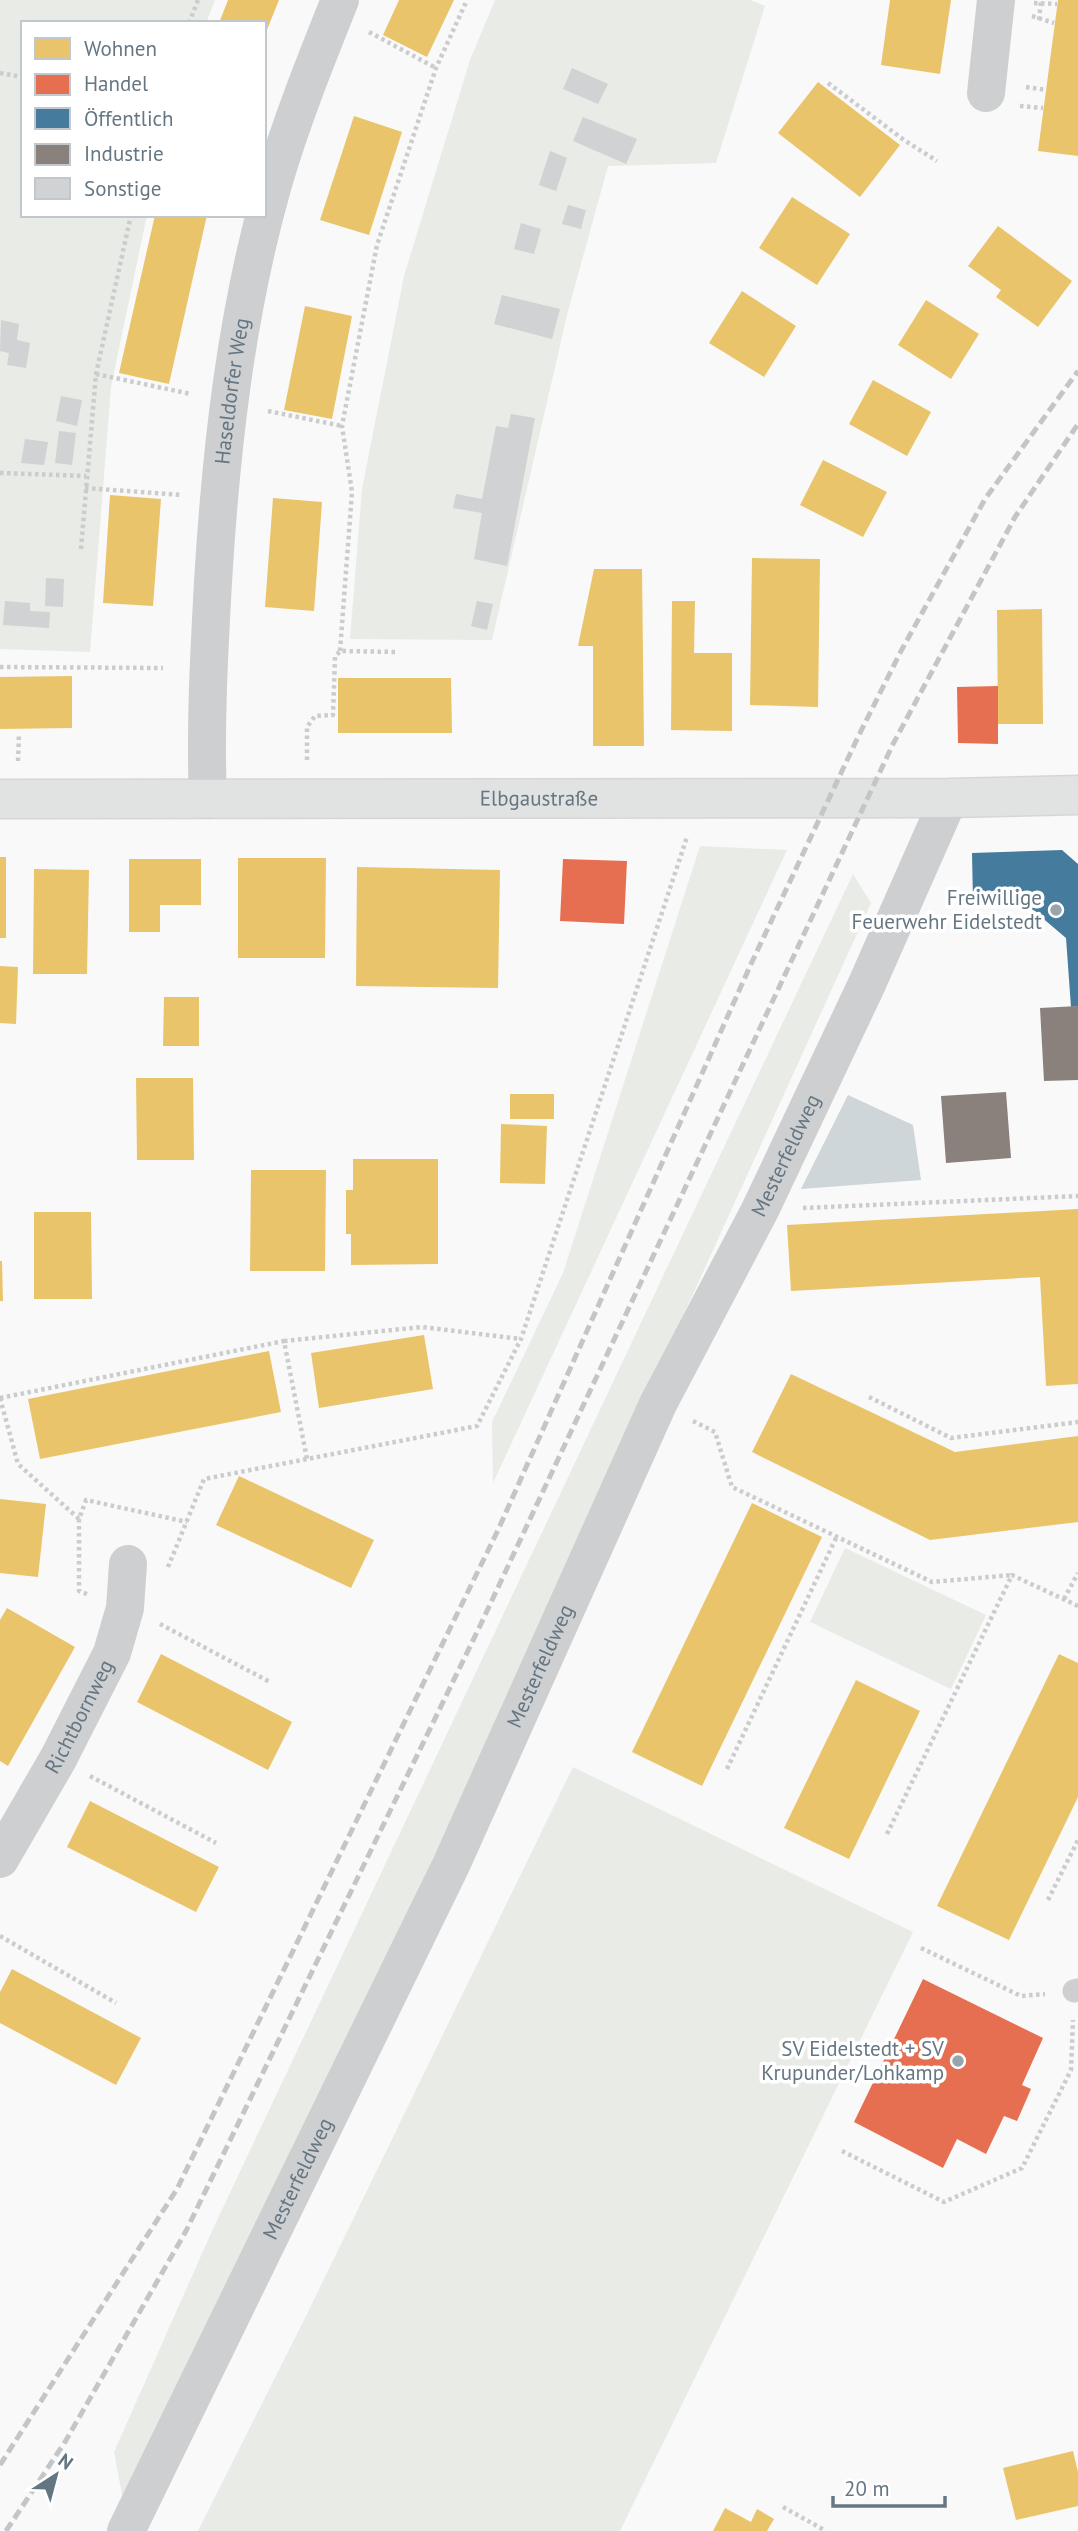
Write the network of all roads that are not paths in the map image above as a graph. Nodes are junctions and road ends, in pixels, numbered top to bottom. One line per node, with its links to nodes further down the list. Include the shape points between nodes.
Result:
1 (996, 0): 3 (street)
2 (352, 14): 4 (street, Haseldorfer Weg, via 302,97)
3 (1003, 90)
4 (266, 212)
5 (265, 217): 9 (street, Haseldorfer Weg, via 240,332 218,501 208,669)
6 (9, 784): 9 (main road, Elbgaustraße)
7 (1078, 795): 8 (main road, Elbgaustraße)
8 (949, 798): 9 (main road, Elbgaustraße); 12 (street, Mesterfeldweg, via 760,1210 658,1404 450,1865)
9 (208, 800)
10 (128, 1564): 11 (street, Richtbornweg, via 125,1608 111,1653 58,1759)
11 (0, 1859)
12 (125, 2531)

